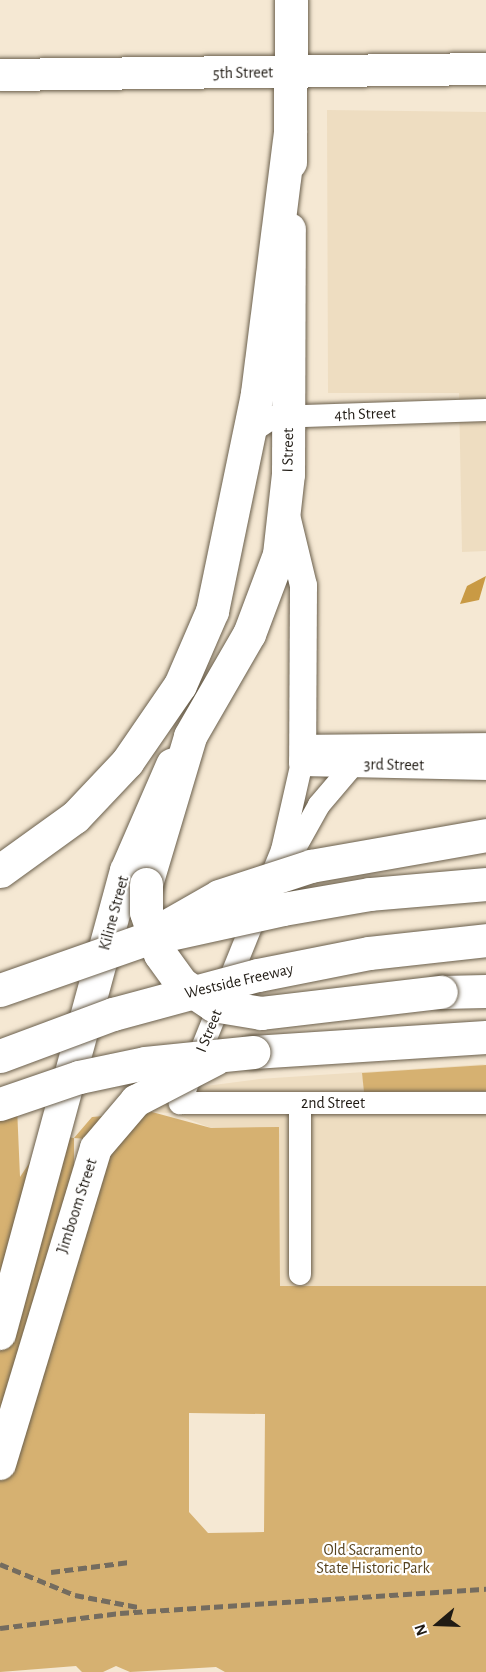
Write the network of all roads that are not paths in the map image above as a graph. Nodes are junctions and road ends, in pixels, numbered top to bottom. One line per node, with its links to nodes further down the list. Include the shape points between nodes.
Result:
1 (291, 0): 3 (main road, I Street)
2 (486, 69): 3 (main road, 5th Street)
3 (290, 72): 4 (main road, 5th Street); 5 (main road, I Street)
4 (0, 75)
5 (290, 133): 7 (main road, I Street); 8 (main road)
6 (486, 410): 7 (street, 4th Street)
7 (288, 416): 8 (street, 4th Street, via 264,420); 9 (main road, I Street)
8 (250, 433): 15 (main road, via 228,546 193,657 154,728 75,817)
9 (286, 515): 11 (street, I Street, via 303,585); 16 (main road, via 262,607 190,736)
10 (486, 744): 11 (street, 3rd Street)
11 (302, 754): 12 (street, 3rd Street); 18 (street, I Street, via 292,818)
12 (354, 764): 13 (street, 3rd Street); 18 (street, I Street, via 330,790 296,852)
13 (486, 766)
14 (486, 836): 19 (main road, bridge, via 311,866 219,896)
15 (0, 871)
16 (136, 878): 22 (main road, bridge, via 160,954 182,984 213,1005 261,1013); 31 (main road, Kiline Street, bridge)
17 (486, 884): 19 (main road, bridge, via 370,894)
18 (265, 893): 26 (street, I Street)
19 (143, 940): 21 (main road, bridge)
20 (486, 940): 25 (main road, Westside Freeway, bridge, via 369,953 258,975 113,1014)
21 (0, 990)
22 (486, 991)
23 (486, 1037): 24 (main road, Jimboom Street)
24 (253, 1052): 29 (main road, bridge, via 145,1063 79,1077); 32 (main road, Jimboom Street, bridge, via 179,1075 136,1101 107,1129 75,1203)
25 (0, 1056)
26 (180, 1103): 27 (street, 2nd Street)
27 (300, 1103): 28 (street, 2nd Street); 30 (street)
28 (486, 1103)
29 (0, 1104)
30 (300, 1275)
31 (0, 1334)
32 (0, 1464)

